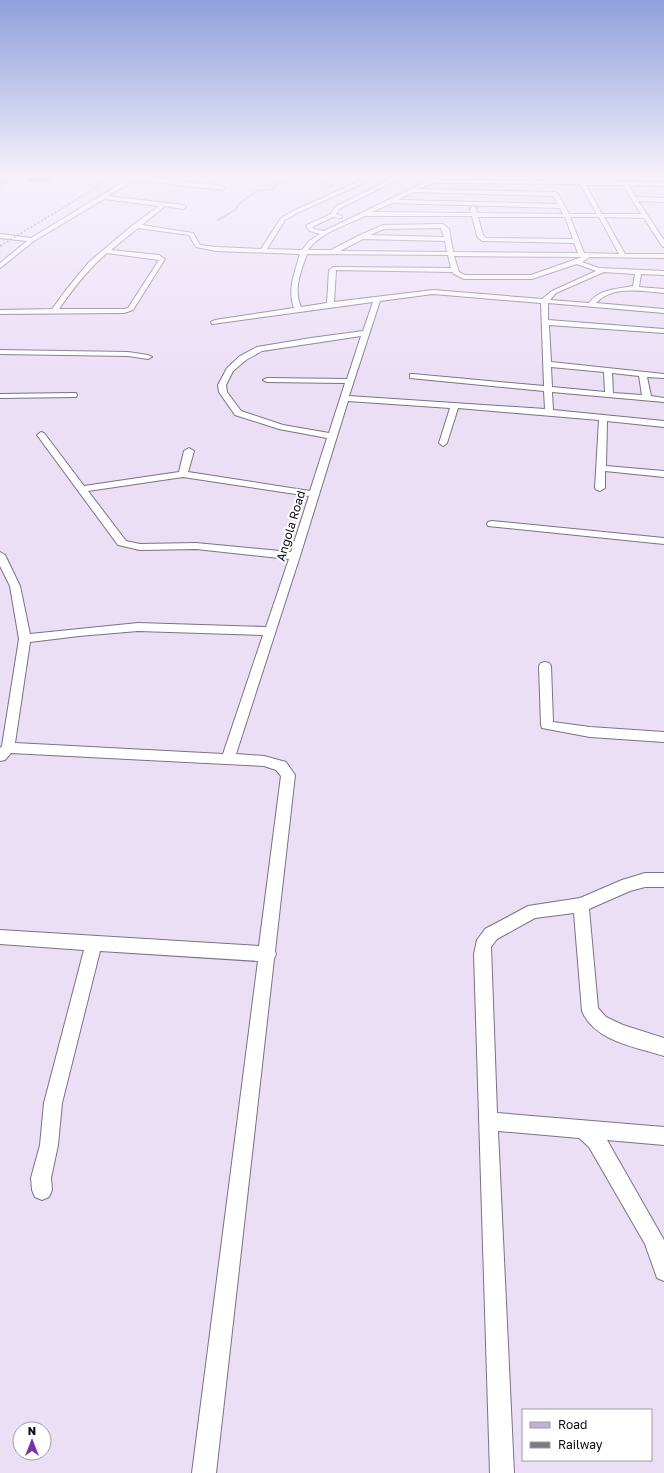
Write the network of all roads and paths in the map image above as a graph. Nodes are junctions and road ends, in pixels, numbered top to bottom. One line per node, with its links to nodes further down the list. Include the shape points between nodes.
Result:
1 (27, 244): 20 (street)
2 (113, 244): 11 (street)
3 (197, 244): 10 (street, via 205,248)
4 (267, 244): 10 (street)
5 (310, 244): 12 (street)
6 (347, 244): 13 (street)
7 (449, 244): 14 (street)
8 (577, 244): 15 (street)
9 (617, 244): 17 (street)
10 (264, 250): 12 (street)
11 (104, 251): 35 (street, via 68,290); 35 (street, via 162,259 131,309)
12 (304, 252): 13 (street); 32 (street, via 294,284 294,299)
13 (332, 252): 14 (street)
14 (450, 253): 15 (street); 21 (street)
15 (582, 255): 16 (street)
16 (590, 255): 17 (street); 19 (street)
17 (623, 255): 18 (street)
18 (664, 256)
19 (577, 262): 21 (street, via 541,275 523,278 464,276); 22 (street)
20 (0, 266)
21 (455, 270): 25 (street)
22 (604, 270): 23 (street); 29 (street, via 554,292)
23 (638, 272): 24 (street); 26 (street, via 637,286)
24 (664, 273)
25 (436, 281): 28 (street); 29 (street); 30 (street, via 433,268 335,268 332,270)
26 (633, 288): 27 (street); 31 (street, via 600,296 594,299)
27 (664, 292)
28 (377, 299): 30 (street); 39 (street, Angola Road)
29 (544, 301): 31 (street); 37 (street)
30 (330, 305): 32 (street)
31 (591, 305): 33 (street)
32 (298, 309): 36 (street)
33 (664, 311)
34 (0, 312): 35 (street)
35 (54, 312)
36 (216, 322)
37 (544, 322): 38 (street); 42 (street)
38 (664, 331)
39 (365, 333): 48 (street, Angola Road); 61 (street, via 260,349 243,358 230,370 222,385 223,392 238,413 282,427)
40 (0, 352): 41 (street, via 128,354)
41 (148, 357)
42 (547, 364): 43 (street); 49 (street)
43 (608, 370): 44 (street); 51 (street)
44 (643, 374): 46 (street); 54 (street)
45 (413, 376): 49 (street)
46 (664, 376)
47 (266, 380): 48 (street)
48 (349, 381): 53 (street, Angola Road)
49 (548, 390): 51 (street); 57 (street)
50 (73, 395): 52 (street)
51 (609, 395): 54 (street)
52 (0, 396)
53 (344, 398): 56 (street); 61 (street, Angola Road)
54 (647, 399): 55 (street)
55 (664, 400)
56 (455, 405): 57 (street); 62 (street)
57 (549, 412): 58 (street)
58 (603, 417): 59 (street); 64 (street)
59 (664, 424)
60 (42, 435): 68 (street)
61 (332, 436): 69 (street, Angola Road)
62 (443, 443)
63 (189, 451): 65 (street)
64 (601, 468): 66 (street); 67 (street)
65 (184, 474): 68 (street); 69 (street)
66 (664, 474)
67 (600, 488)
68 (84, 489): 73 (street, via 97,511 122,543 129,546 196,546)
69 (314, 494): 73 (street, Angola Road)
70 (492, 524): 71 (street)
71 (664, 541)
72 (0, 554): 75 (street, via 15,586)
73 (295, 556): 74 (street, Angola Road)
74 (270, 631): 75 (street, via 138,628); 79 (street, Angola Road)
75 (25, 639): 78 (street)
76 (545, 666): 77 (street, via 547,725 595,733)
77 (664, 737)
78 (4, 752): 79 (street)
79 (228, 760): 84 (street, via 264,761 281,766 288,775)
80 (664, 880): 81 (street, via 639,881)
81 (581, 905): 85 (street, via 590,1011 600,1023 620,1033); 86 (street, via 533,911 491,934 483,945)
82 (0, 937): 83 (street)
83 (94, 943): 84 (street); 89 (street, via 53,1103 49,1145 41,1178)
84 (268, 954): 91 (street)
85 (664, 1047)
86 (488, 1121): 87 (street); 92 (street)
87 (581, 1128): 88 (street); 90 (street, via 596,1140 628,1194 654,1240)
88 (664, 1136)
89 (42, 1190)
90 (664, 1271)
91 (204, 1473)
92 (502, 1473)

